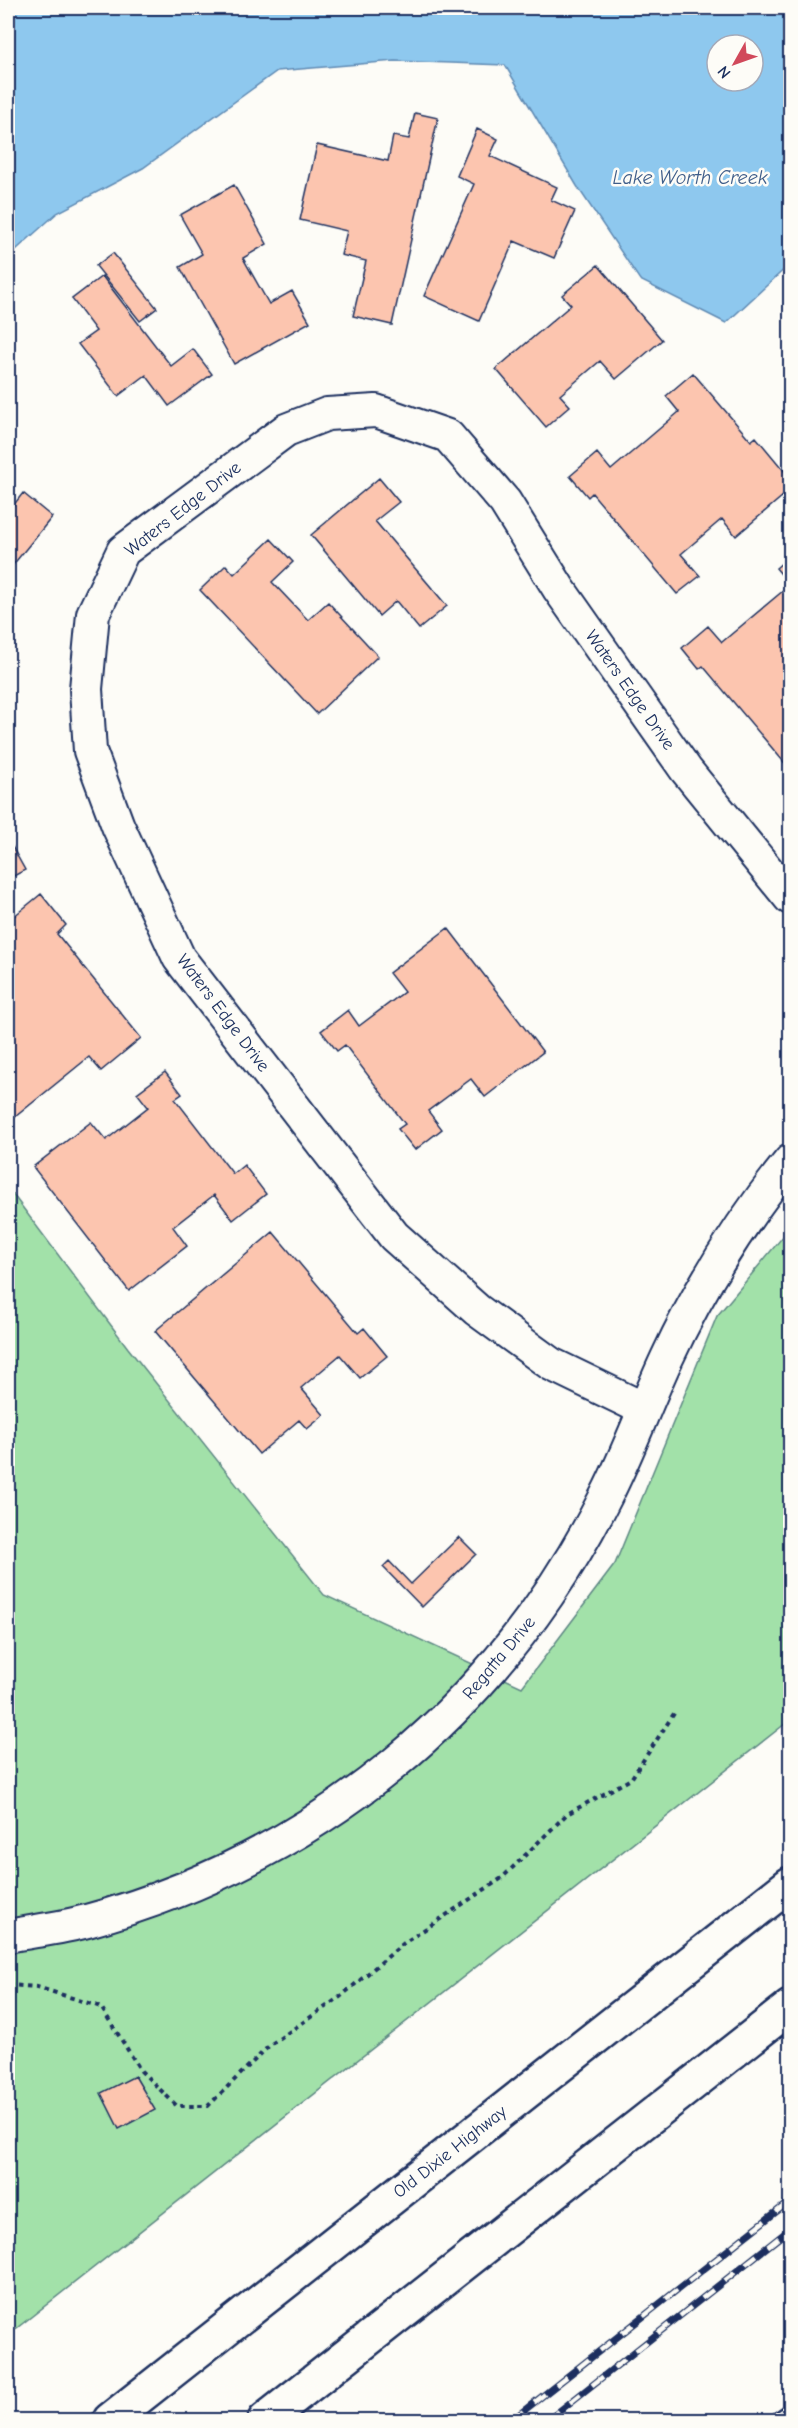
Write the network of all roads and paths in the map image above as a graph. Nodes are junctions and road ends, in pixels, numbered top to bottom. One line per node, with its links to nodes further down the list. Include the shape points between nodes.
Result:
1 (790, 898): 3 (street, Waters Edge Drive, via 686,770 559,590 505,502 448,436 376,411 327,414 286,430 123,551 93,614 86,689 90,751 118,826 179,958 394,1236 477,1310 551,1364)
2 (790, 1161): 3 (street, Regatta Drive, via 714,1270)
3 (644, 1409): 6 (street, Regatta Drive, via 607,1495 563,1574 524,1629 450,1715 382,1775 334,1811 199,1883 85,1922)
4 (675, 1712): 7 (path, via 631,1779 567,1814 502,1878 404,1943 340,1996 270,2045 208,2106 177,2106 141,2071 101,2007 38,1987)
5 (790, 1884): 10 (main road, Old Dixie Highway)
6 (8, 1936)
7 (8, 1985)
8 (790, 2007): 11 (main road)
9 (790, 2413): 12 (lane)
10 (110, 2421)
11 (265, 2421)
12 (780, 2421)

